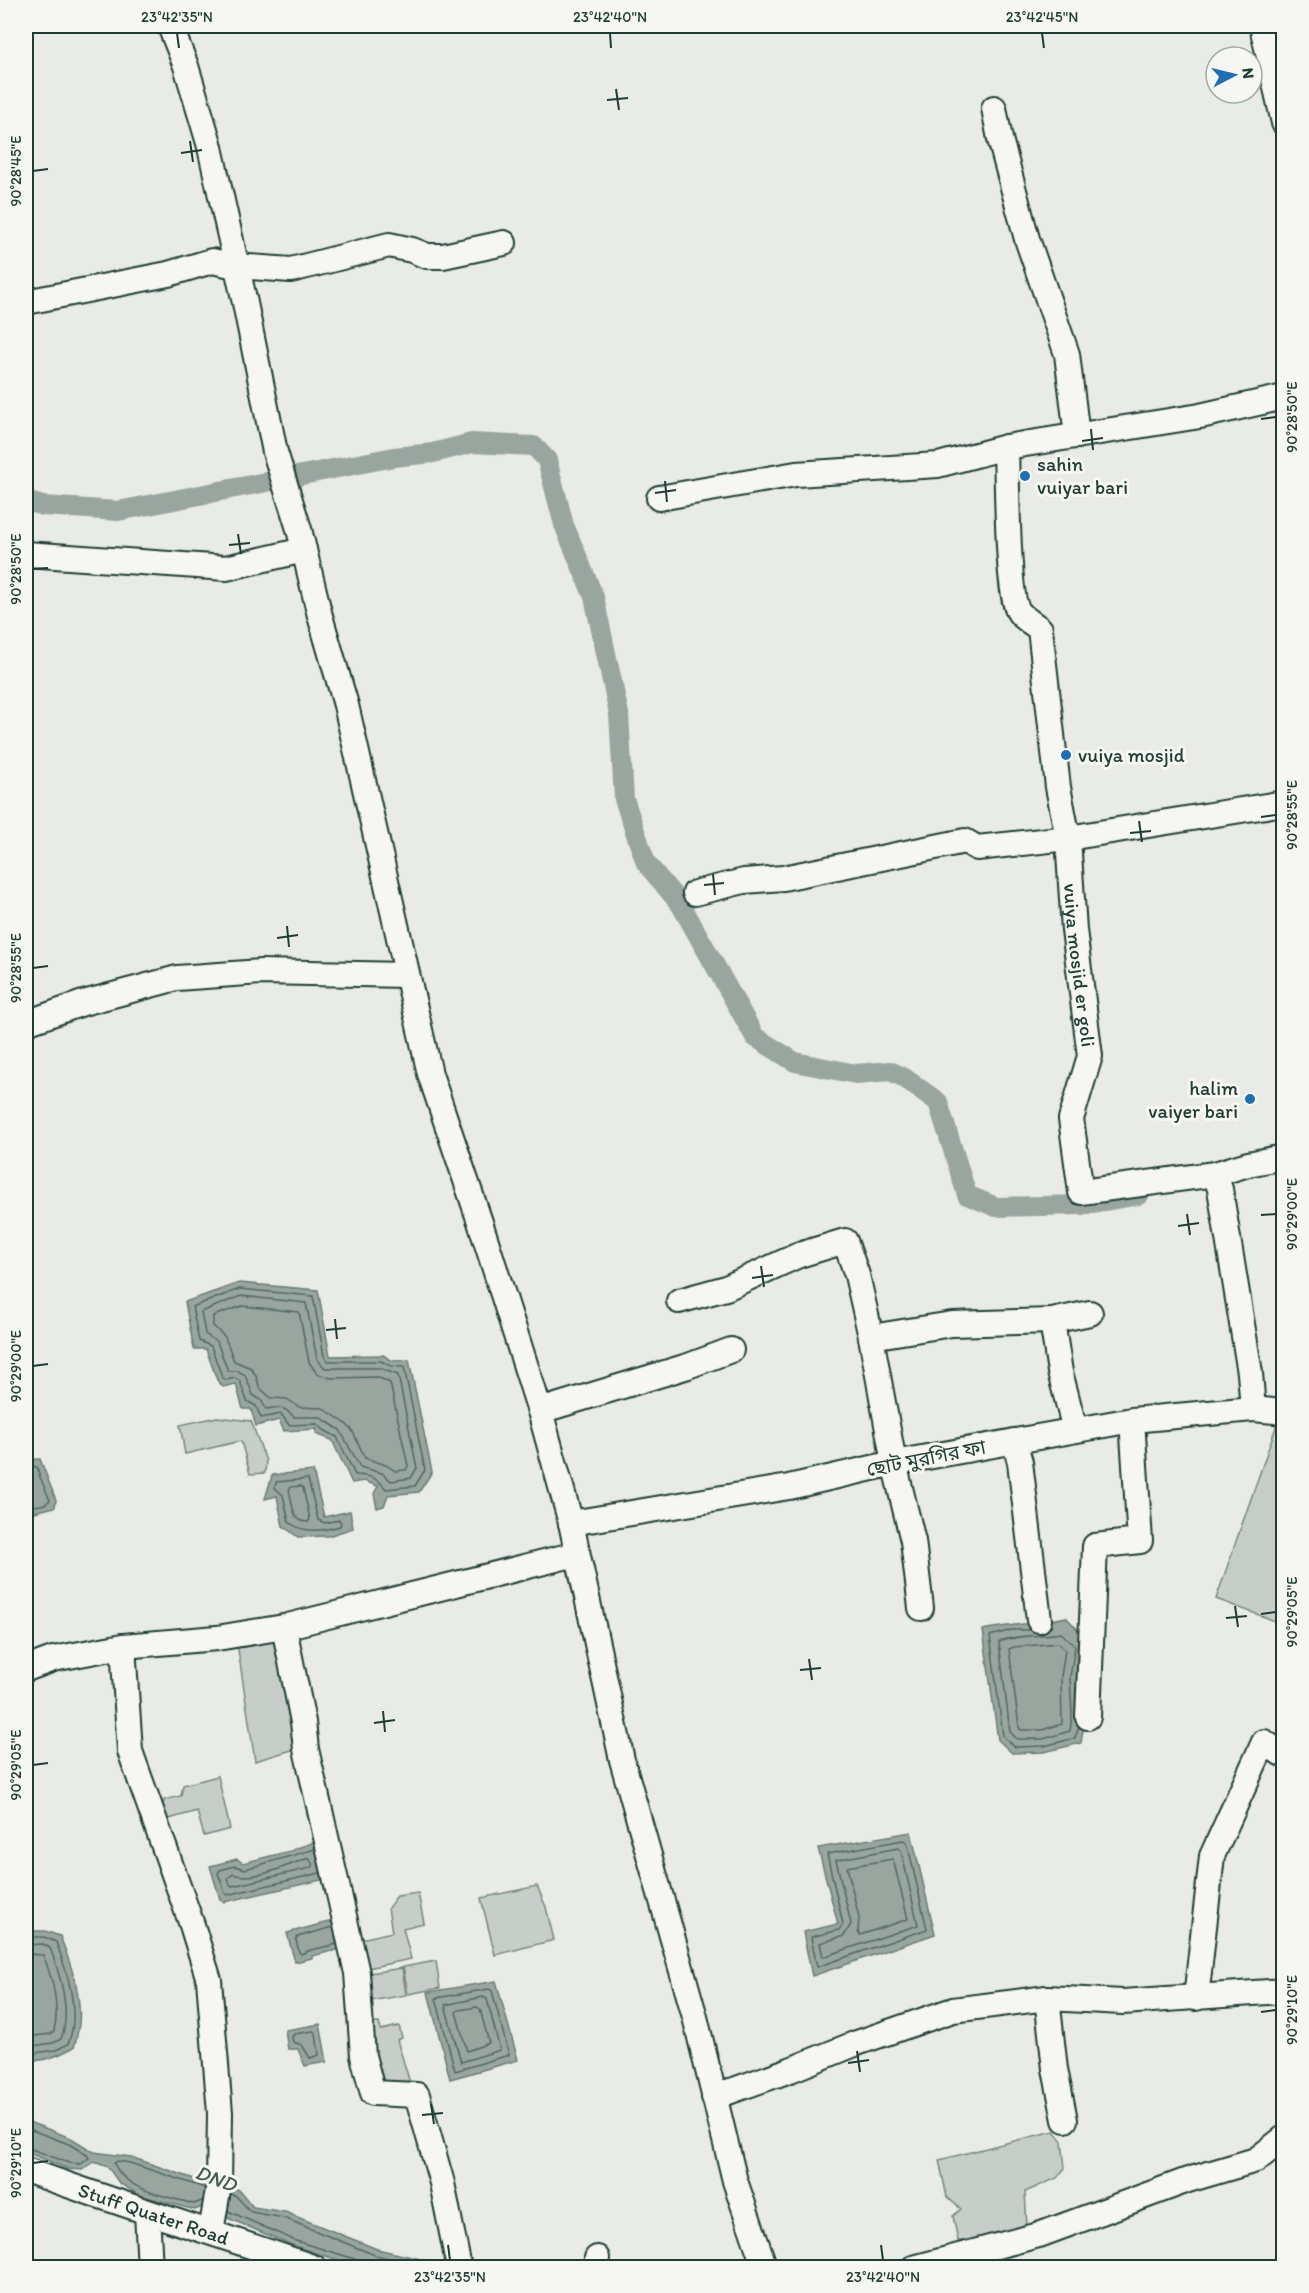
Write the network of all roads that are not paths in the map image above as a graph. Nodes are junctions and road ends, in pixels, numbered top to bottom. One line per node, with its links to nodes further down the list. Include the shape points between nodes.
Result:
1 (170, 26): 6 (street, via 209,143)
2 (1262, 26): 4 (street)
3 (994, 108): 9 (street, via 1027,239 1067,354)
4 (1284, 123)
5 (504, 243): 6 (street, via 443,256 427,256 389,245 291,270)
6 (236, 266): 7 (street, via 212,261); 12 (street, via 275,452)
7 (26, 303)
8 (1284, 397): 9 (street, via 1200,416)
9 (1077, 436): 10 (street)
10 (1006, 447): 11 (street, via 938,465 796,474); 15 (street, vuiya mosjid er goli, via 1013,591 1017,611 1040,629 1058,787)
11 (659, 498)
12 (301, 540): 13 (street, via 226,568); 17 (street, via 346,705)
13 (26, 554)
14 (1284, 803): 15 (street)
15 (1068, 838): 16 (street, via 977,848 966,841); 20 (street, vuiya mosjid er goli, via 1074,930 1090,1056 1071,1119 1081,1192)
16 (695, 893)
17 (407, 975): 18 (street, via 261,972 177,978); 27 (street, via 430,1074)
18 (26, 1023)
19 (1284, 1157): 20 (street)
20 (1215, 1174): 26 (street)
21 (679, 1301): 24 (street, via 726,1288 799,1255 845,1241)
22 (1090, 1313): 23 (street)
23 (1052, 1321): 24 (street, via 952,1324); 30 (street)
24 (872, 1337): 32 (street)
25 (731, 1350): 27 (street)
26 (1253, 1409): 28 (street, ছোট মুরগির ফা); 29 (street, ছোট মুরগির ফা)
27 (540, 1411): 33 (street)
28 (1284, 1412)
29 (1132, 1420): 30 (street, ছোট মুরগির ফা); 40 (street, via 1140,1541 1095,1546)
30 (1075, 1430): 31 (street, ছোট মুরগির ফা)
31 (1014, 1441): 32 (street, ছোট মুরগির ফা); 36 (street, via 1020,1462)
32 (894, 1462): 33 (street, ছোট মুরগির ফা, via 789,1487); 35 (street, via 913,1541)
33 (571, 1523): 34 (street)
34 (576, 1554): 37 (street); 45 (street, via 622,1761)
35 (921, 1608)
36 (1039, 1620)
37 (284, 1627): 38 (street, via 217,1638); 53 (street, via 306,1749 357,1973 363,2056 373,2093 417,2095 442,2183)
38 (123, 1646): 39 (street, via 53,1659); 50 (street, via 130,1751 209,1980 220,2110 219,2184)
39 (26, 1669)
40 (1088, 1717)
41 (1284, 1752): 44 (street, via 1264,1742 1212,1856)
42 (1284, 1991): 44 (street)
43 (1047, 1998): 44 (street, via 1123,2002); 45 (street, via 953,2010); 46 (street)
44 (1196, 1998)
45 (714, 2097): 54 (street, via 735,2181)
46 (1065, 2120)
47 (1284, 2138): 55 (street, via 1256,2160 1039,2235)
48 (26, 2170): 49 (street, Stuff Quater Road)
49 (147, 2213): 50 (street, Stuff Quater Road); 51 (street)
50 (212, 2222): 52 (street, Stuff Quater Road)
51 (150, 2268)
52 (315, 2268)
53 (459, 2268)
54 (765, 2268)
55 (913, 2268)

